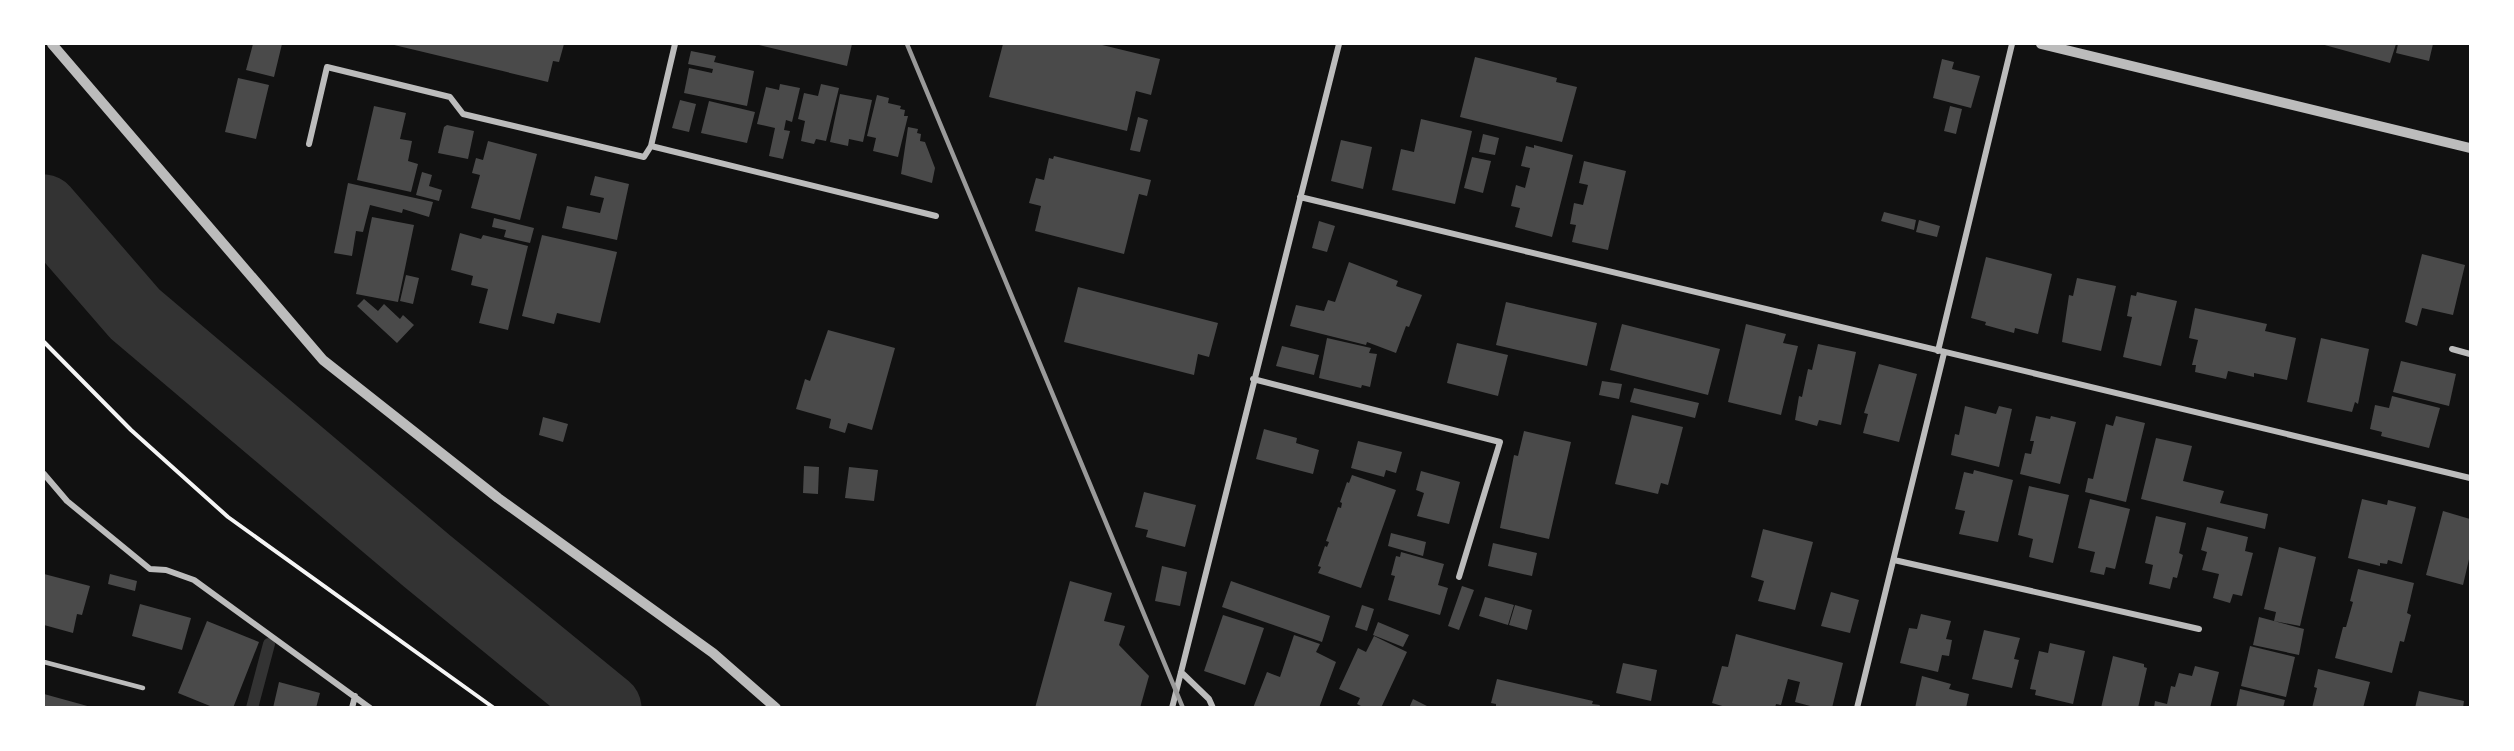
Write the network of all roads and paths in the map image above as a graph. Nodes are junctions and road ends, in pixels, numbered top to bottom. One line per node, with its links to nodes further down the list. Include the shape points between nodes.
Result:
1 (52, 44): 28 (street, via 323,360 498,498 712,652)
2 (675, 44): 7 (street)
3 (1339, 44): 9 (street)
4 (2012, 44): 13 (street)
5 (2041, 44): 8 (street)
6 (309, 144): 7 (street, via 327,67 450,96 463,114 644,157)
7 (651, 146): 10 (street)
8 (2470, 148)
9 (1300, 197): 13 (street); 15 (street)
10 (936, 216)
11 (44, 342): 27 (path, via 131,429 228,517)
12 (2452, 349): 14 (street)
13 (1941, 352): 17 (street); 18 (street)
14 (2470, 354)
15 (1253, 378): 19 (street, via 1500,442); 22 (street)
16 (44, 474): 24 (street, via 68,501 150,569 194,580)
17 (2470, 478)
18 (1894, 560): 20 (street); 31 (street)
19 (1459, 577)
20 (2199, 629)
21 (44, 662): 23 (lane)
22 (1180, 672): 29 (street); 30 (street, via 1209,699)
23 (143, 688)
24 (355, 696): 25 (street); 26 (street)
25 (352, 708)
26 (370, 708)
27 (494, 708)
28 (776, 708)
29 (1172, 708)
30 (1213, 708)
31 (1857, 708)

